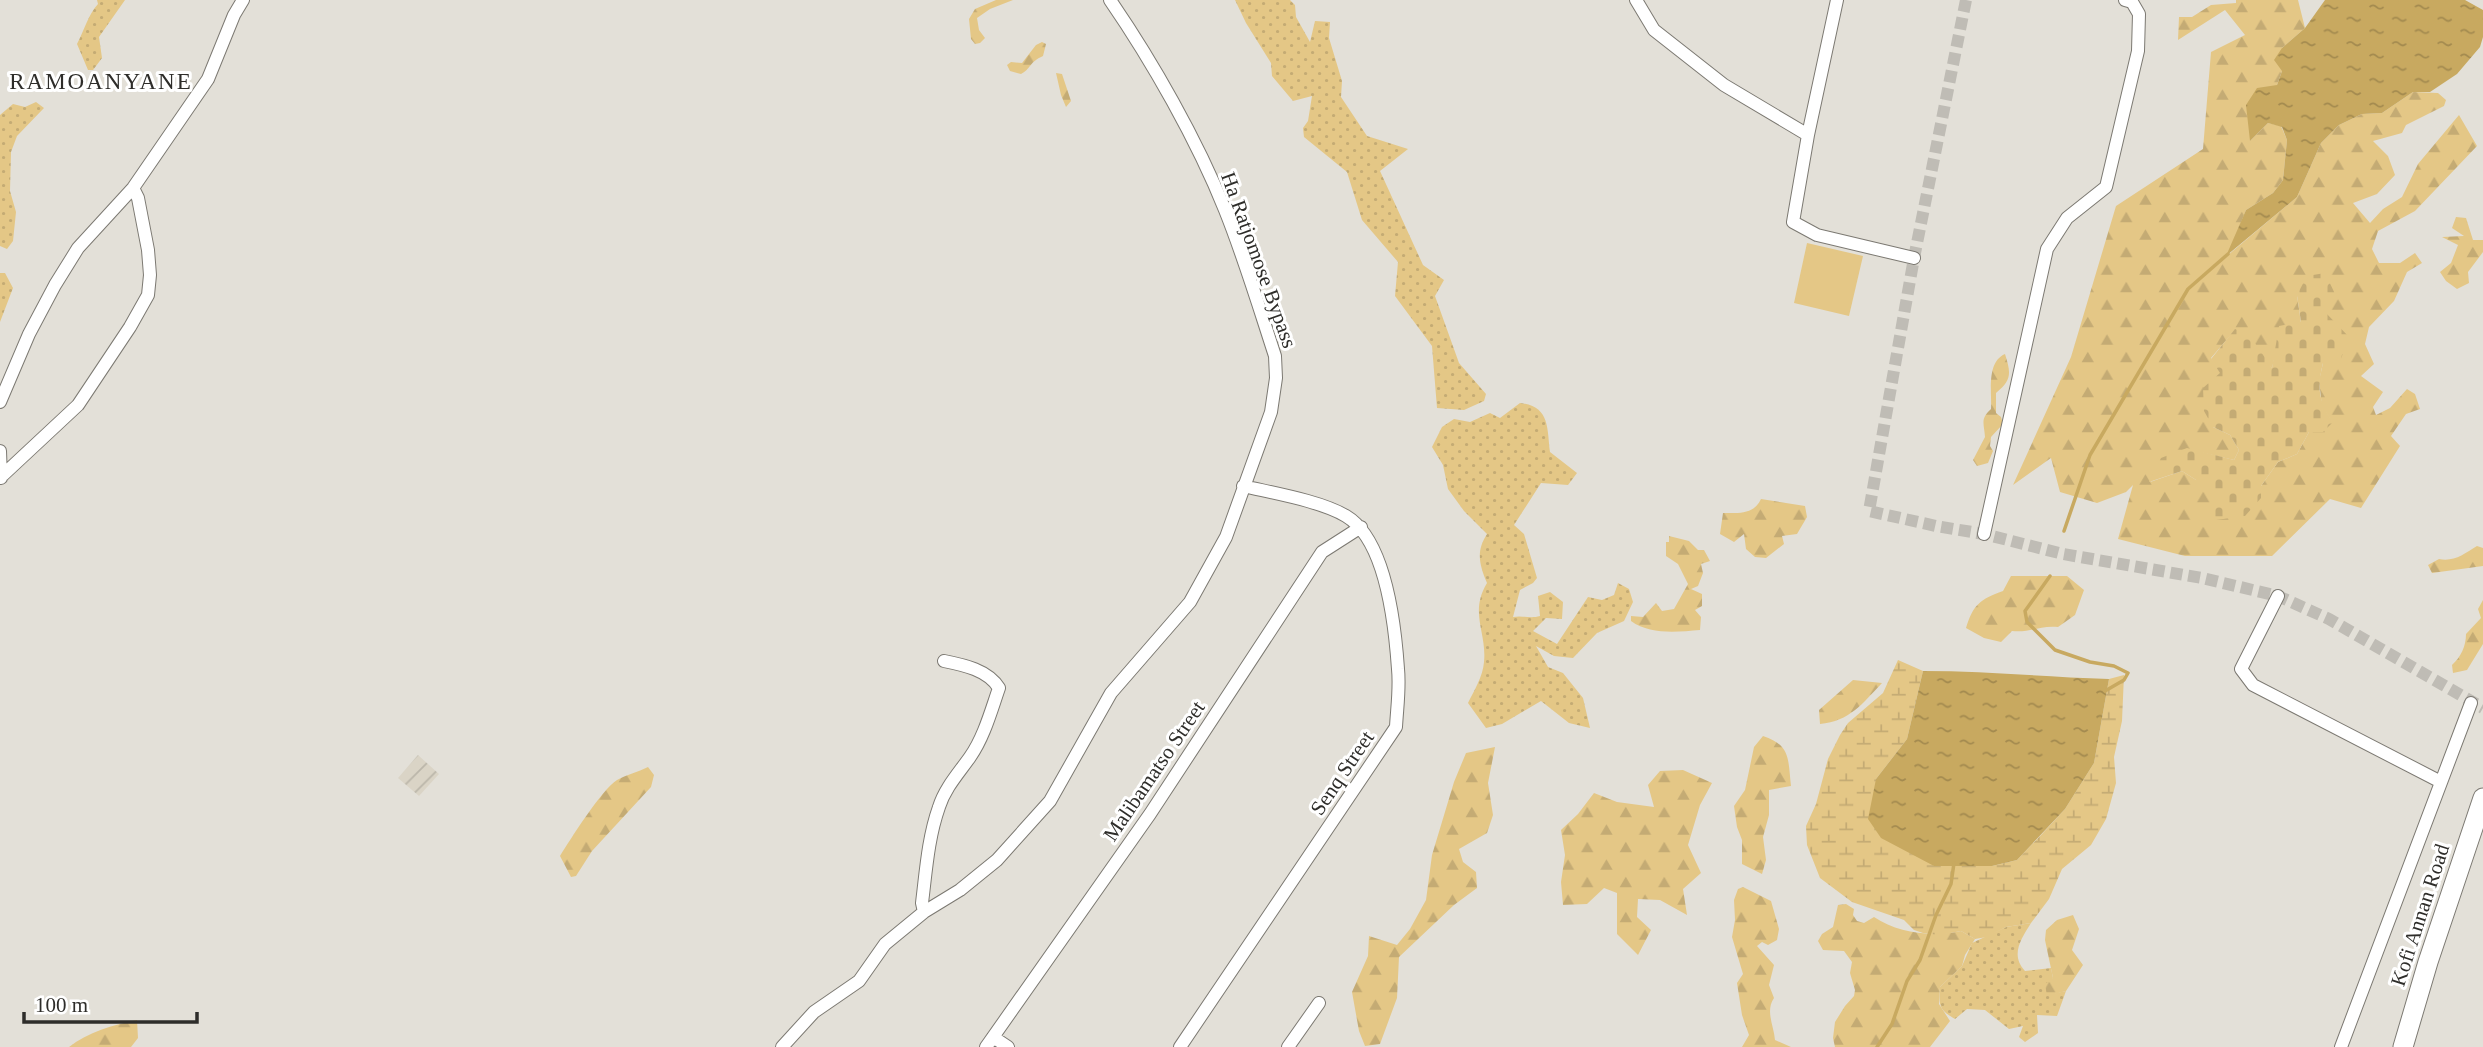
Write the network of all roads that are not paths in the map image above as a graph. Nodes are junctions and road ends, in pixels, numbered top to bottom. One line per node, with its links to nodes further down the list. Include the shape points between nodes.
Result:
1 (243, 0): 7 (street, via 208,79)
2 (1110, 0): 12 (street, Ha Ratjomose Bypass, via 1139,42 1196,147 1224,208 1275,356 1271,412)
3 (1636, 0): 6 (street, via 1654,30 1724,85)
4 (1837, 0): 6 (street)
5 (2125, 0): 14 (street, via 2132,2 2139,14 2137,51 2106,187 2067,218 2047,249)
6 (1808, 135): 8 (street, via 1793,222 1816,235)
7 (133, 188): 9 (street, via 78,248 29,334); 11 (street, via 148,250 148,295 78,404)
8 (1914, 258)
9 (0, 402)
10 (0, 451): 11 (street)
11 (1, 478)
12 (1244, 486): 13 (street, via 1344,515); 20 (street, Ha Ratjomose Bypass, via 1226,537 1190,602 1111,693 1051,801 997,860)
13 (1361, 527): 22 (street, Malibamatso Street, via 1322,552 1150,814); 25 (street, Senq Street, via 1374,551 1392,613 1399,671 1396,727)
14 (1984, 534)
15 (2278, 596): 18 (street, via 2241,669 2253,685)
16 (944, 661): 20 (street, via 993,678 999,688 971,756 939,806 930,842)
17 (2471, 703): 18 (street)
18 (2441, 782): 27 (street)
19 (2483, 799): 28 (main road, Kofi Annan Road)
20 (924, 912): 23 (street, Ha Ratjomose Bypass, via 885,944 859,981 814,1012)
21 (1320, 1003): 26 (street)
22 (989, 1042): 24 (street)
23 (782, 1047)
24 (1008, 1047)
25 (1180, 1047)
26 (1288, 1047)
27 (2341, 1047)
28 (2403, 1047)

